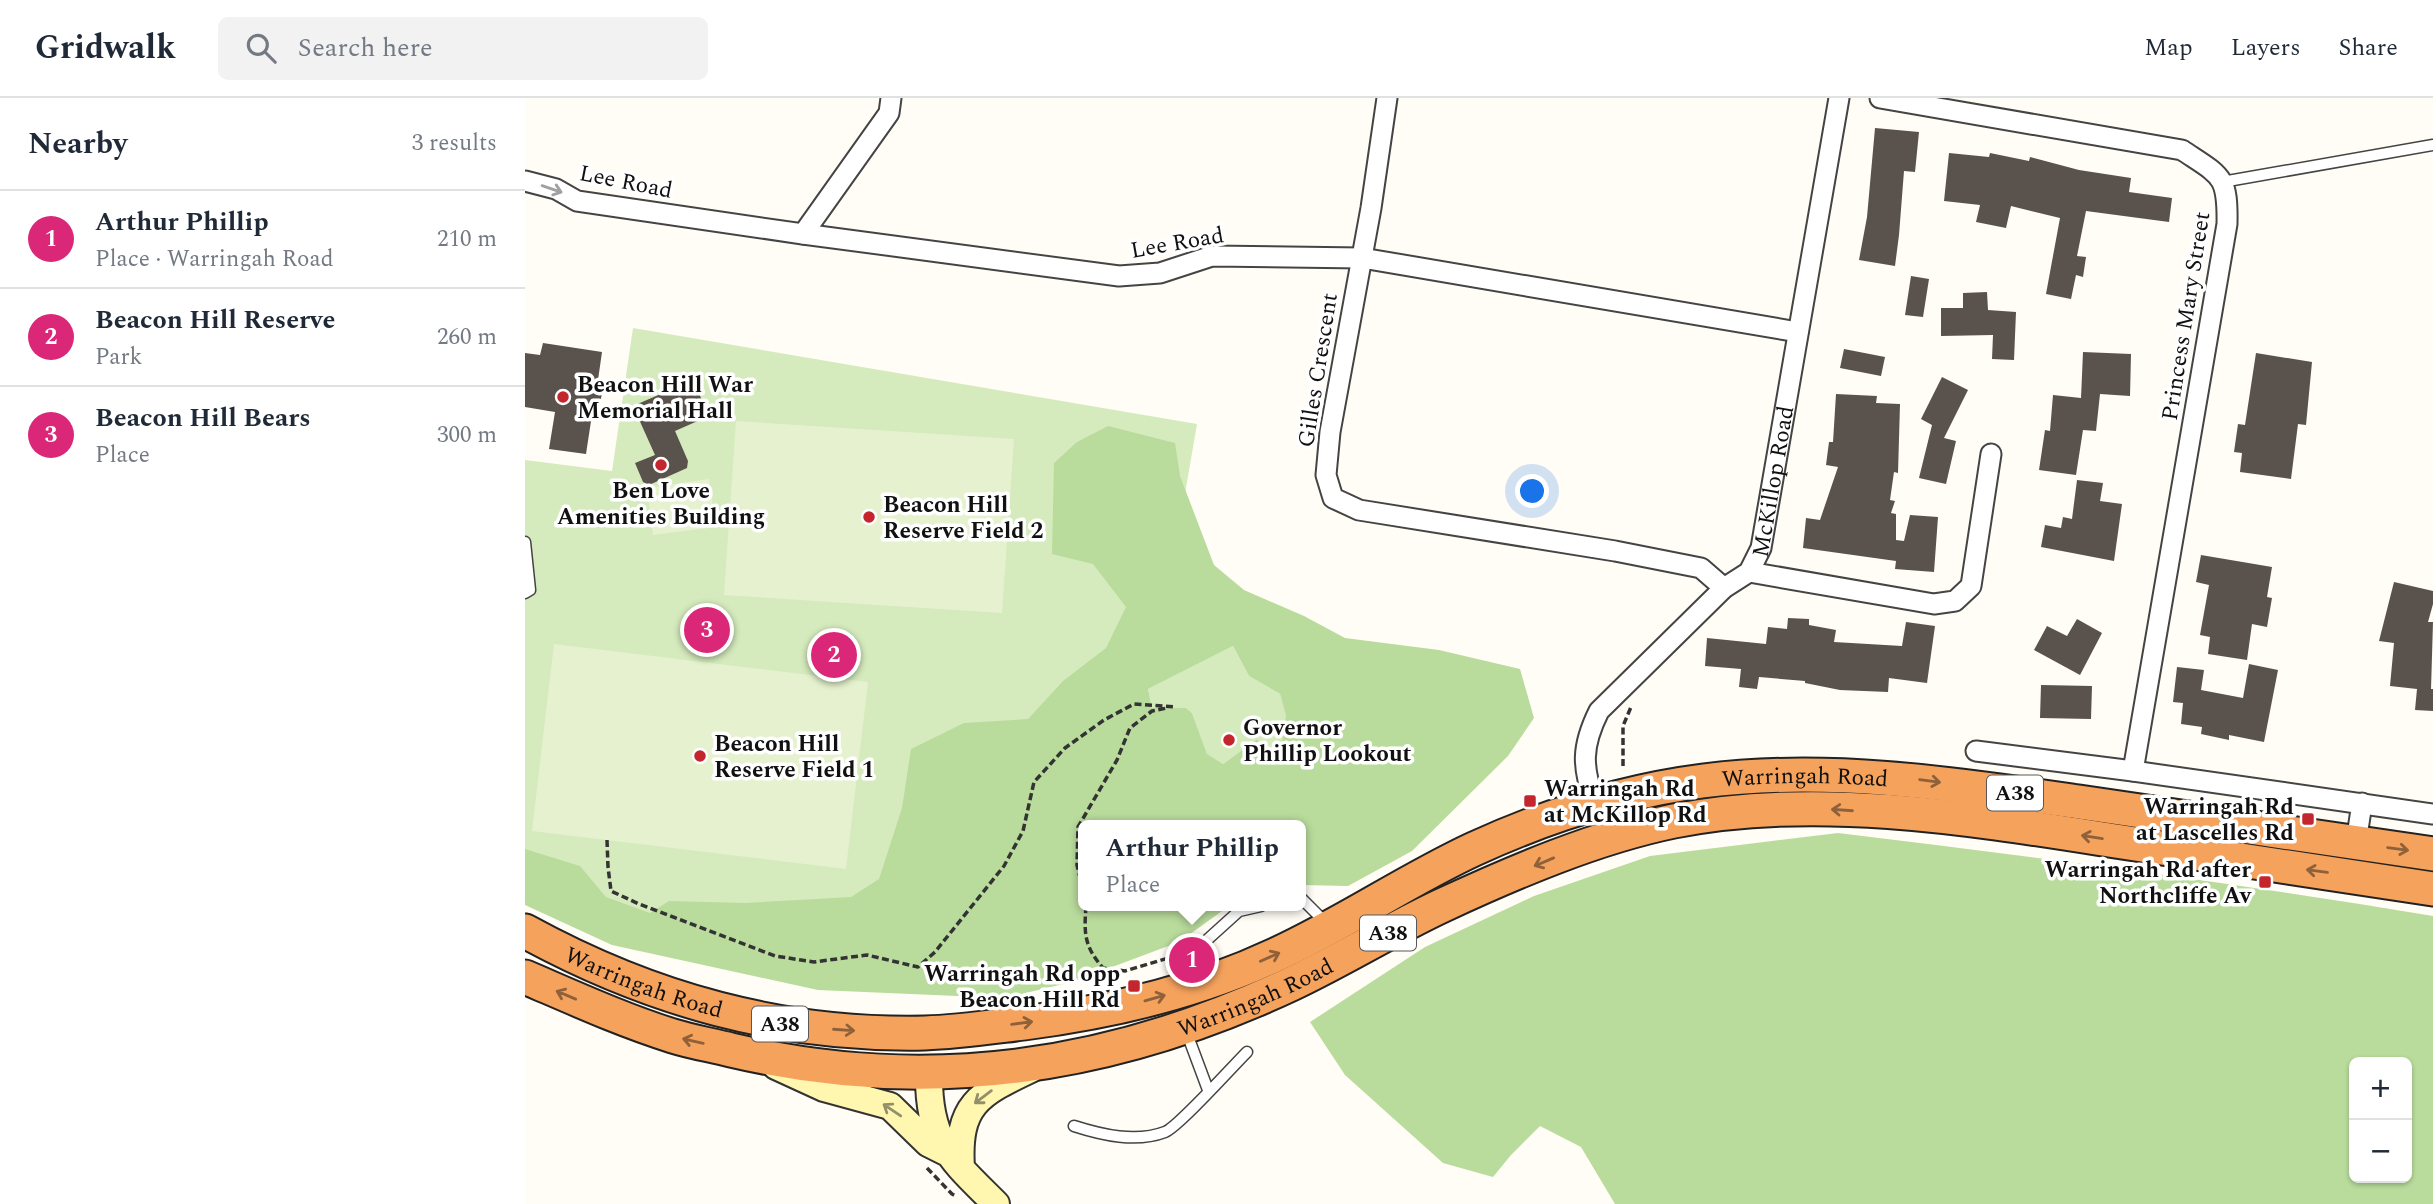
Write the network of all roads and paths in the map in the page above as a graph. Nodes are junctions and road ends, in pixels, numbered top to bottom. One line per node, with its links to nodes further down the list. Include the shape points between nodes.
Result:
1 (891, 98): 8 (street, via 889,113)
2 (1387, 98): 9 (street, Gilles Crescent)
3 (1839, 98): 10 (street, McKillop Road)
4 (1880, 98): 7 (street, Princess Mary Street, via 2182,150 2214,171)
5 (2433, 145): 7 (lane)
6 (525, 181): 8 (street, Lee Road, one-way to 8, via 556,189 577,201)
7 (2222, 182): 19 (street, Princess Mary Street, via 2228,194 2227,224)
8 (803, 234): 9 (street, Lee Road, via 1119,276 1160,273 1212,256)
9 (1361, 258): 10 (street, Lee Road); 14 (street, Gilles Crescent, via 1330,432 1326,475 1333,498 1359,510 1701,568)
10 (1798, 332): 13 (street, McKillop Road, via 1761,548)
11 (1990, 454): 13 (street, via 1971,586 1955,601 1934,604)
12 (525, 542): 15 (lane, via 530,590)
13 (1749, 572): 14 (street, McKillop Road)
14 (1724, 589): 21 (street, McKillop Road, via 1599,711 1587,736 1584,757)
15 (525, 593)
16 (1633, 704): 18 (path, via 1623,726)
17 (1976, 751): 19 (street)
18 (1623, 766)
19 (2133, 771): 20 (street)
20 (2362, 803): 22 (street); 27 (street)
21 (1595, 804): 25 (highway, McKillop Road); 27 (highway, Warringah Road / A38, one-way to 27, via 1702,781 1787,776 1882,778); 34 (highway, Warringah Road / A38, via 1473,849)
22 (2433, 814)
23 (1082, 820): 26 (path, via 1130,728 1152,711 1176,707 1134,704 1065,748 1034,782 1023,831 1004,866 918,967 867,955 814,962 775,957 639,904 611,891)
24 (1078, 827): 29 (path)
25 (1608, 838): 30 (highway, Warringah Road / A38, one-way to 25, via 1965,818 1830,809 1702,817); 39 (highway, Warringah Road / A38, one-way to 39, via 1441,906 1293,983)
26 (607, 840)
27 (2356, 843): 28 (highway, Warringah Road / A38, one-way to 28)
28 (2433, 854)
29 (1078, 869)
30 (2433, 889)
31 (1306, 904): 34 (lane)
32 (1086, 911): 36 (path, via 1090,953 1103,968 1125,971)
33 (1238, 911): 36 (lane)
34 (1331, 928): 38 (highway, Warringah Road / A38, one-way to 34)
35 (525, 931): 40 (highway, Warringah Road / A38, one-way to 40, via 635,983 706,1007 791,1026)
36 (1196, 949): 38 (lane)
37 (525, 977): 42 (highway, Warringah Road / A38, one-way to 37, via 677,1037)
38 (1207, 983): 40 (highway, Warringah Road / A38, one-way to 38, via 1085,1014)
39 (1184, 1027): 43 (highway, Warringah Road / A38); 45 (lane)
40 (930, 1033): 44 (highway)
41 (1247, 1052): 45 (lane)
42 (760, 1057): 44 (highway, Warringah Road / A38, via 845,1070); 47 (main road, Warringah Road, one-way to 42, via 890,1106 824,1088)
43 (1042, 1063): 44 (highway, Warringah Road / A38); 47 (main road, one-way to 47, via 973,1104)
44 (929, 1074): 47 (main road, via 935,1132)
45 (1208, 1090): 46 (lane, via 1168,1131 1105,1136)
46 (1074, 1126)
47 (953, 1160): 48 (main road)
48 (996, 1204)

